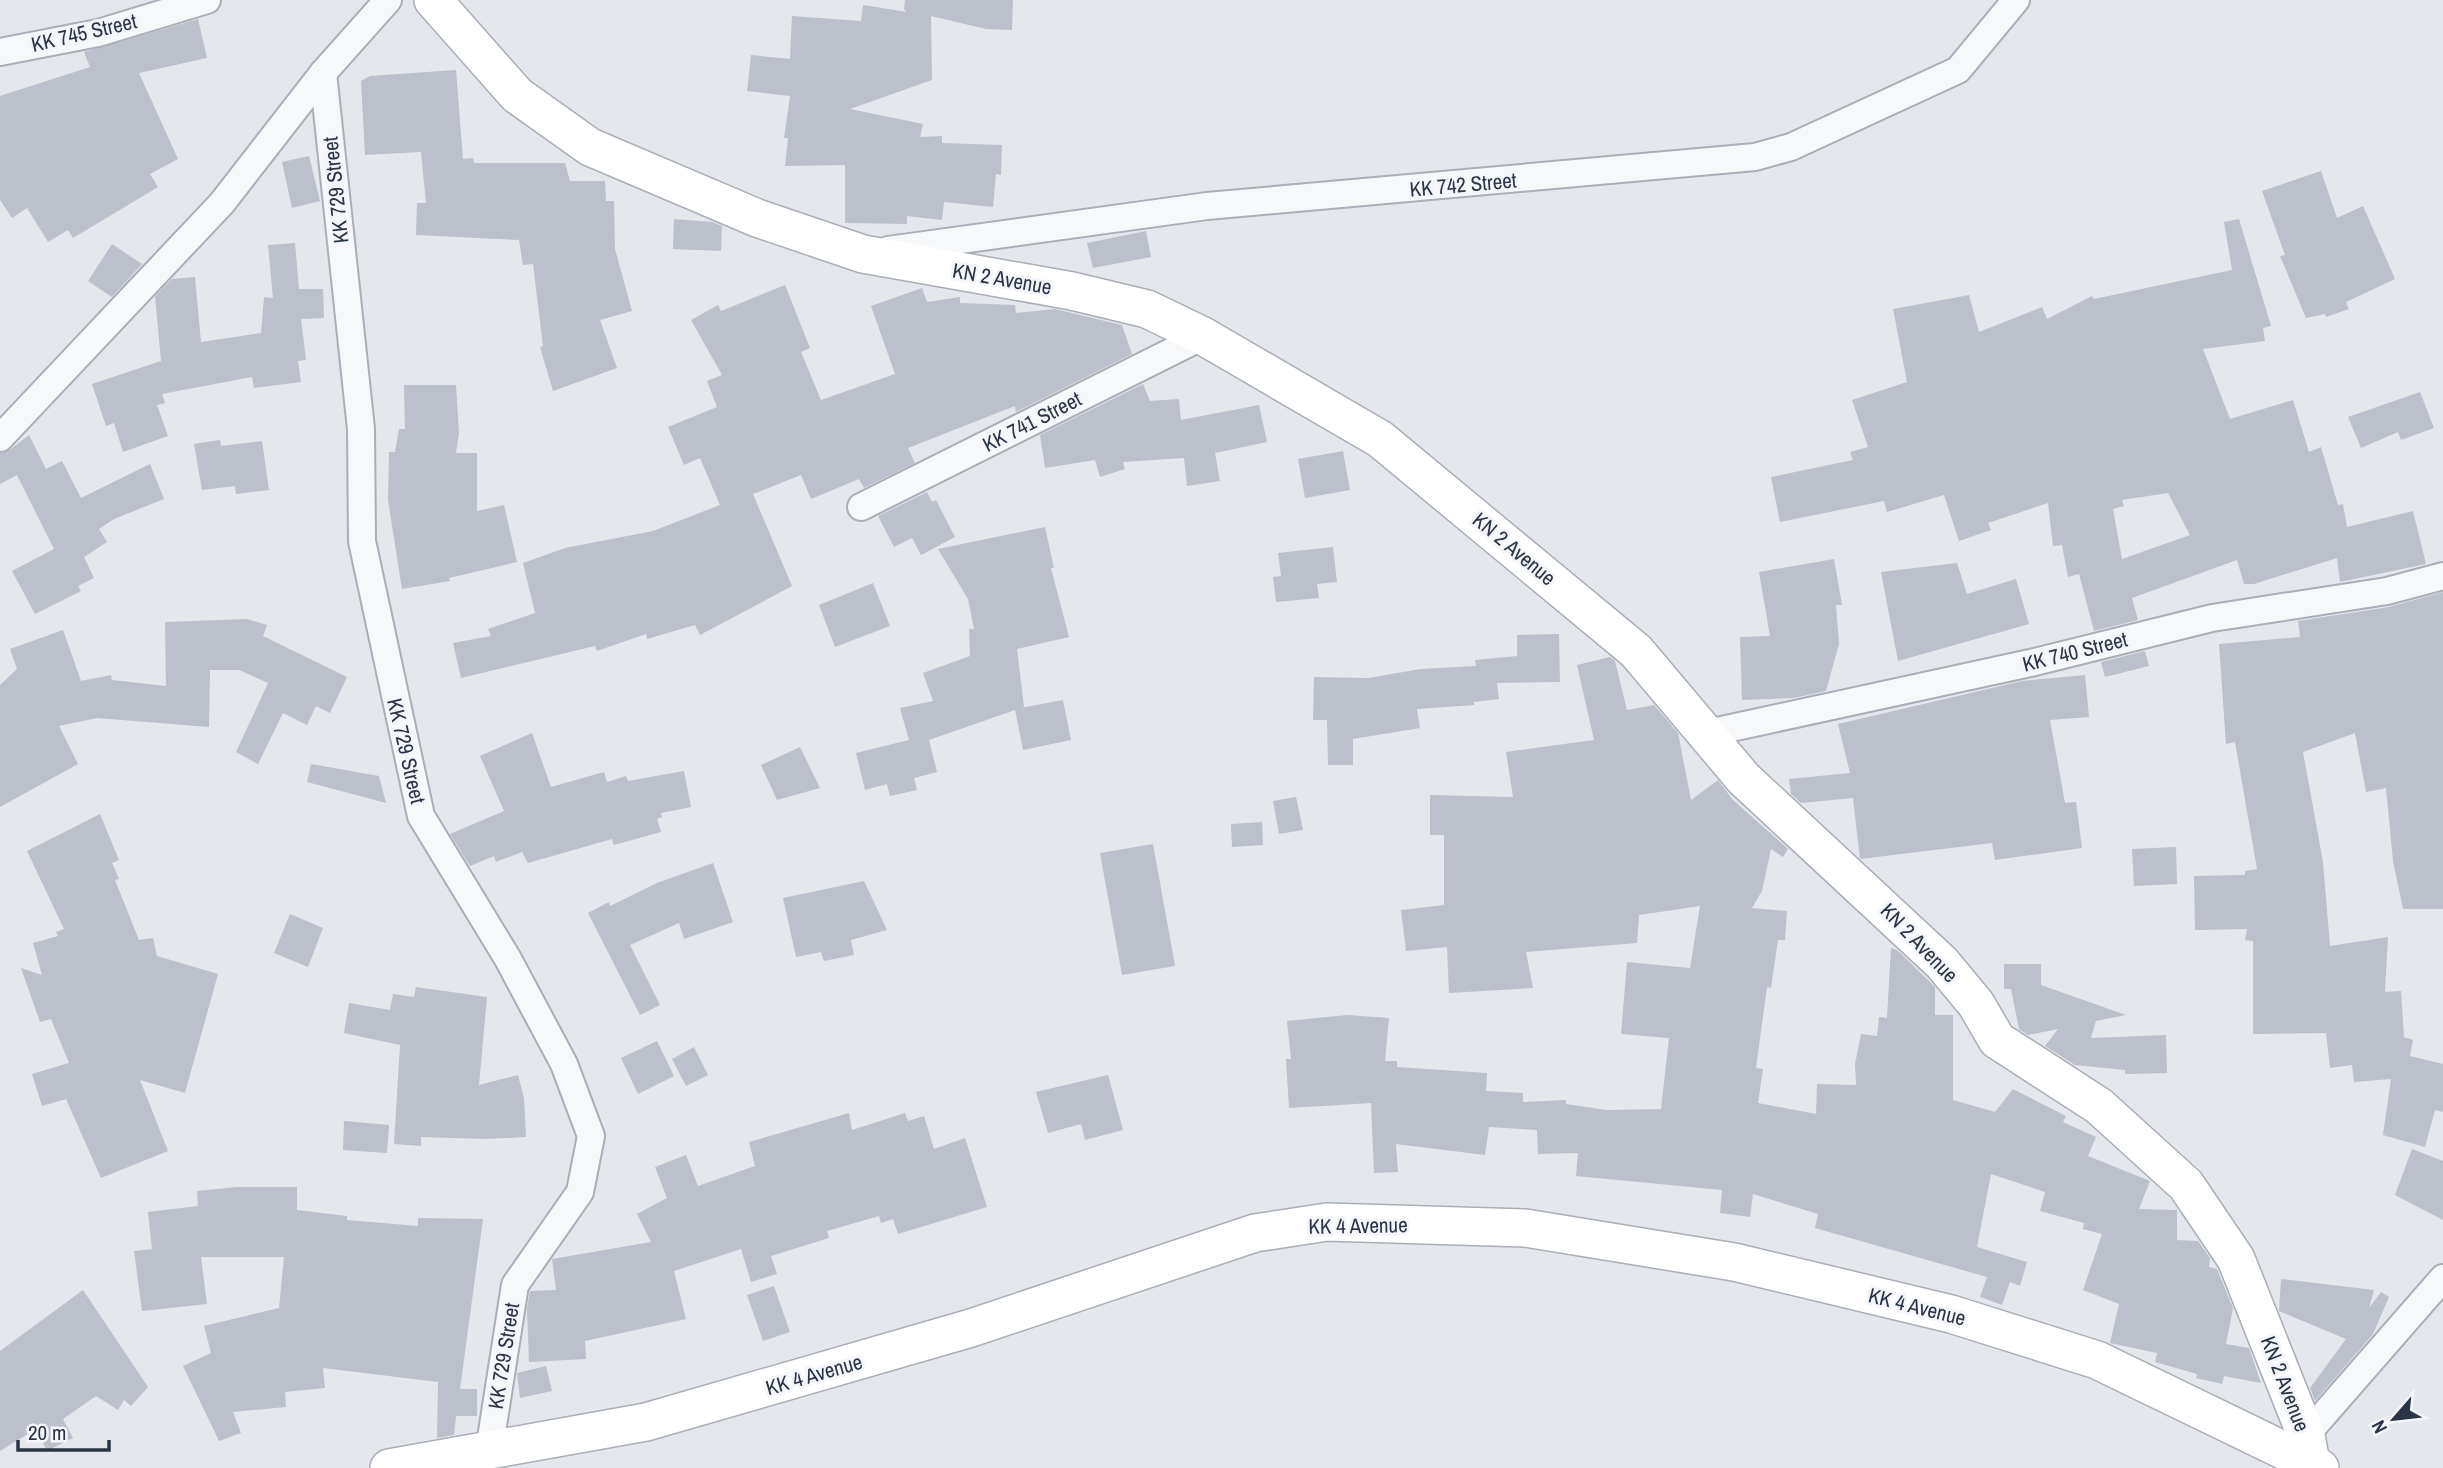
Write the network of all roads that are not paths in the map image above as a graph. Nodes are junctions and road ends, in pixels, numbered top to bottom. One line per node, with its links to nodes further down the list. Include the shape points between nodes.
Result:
1 (207, 0): 5 (street, KK 745 Street, via 98,33)
2 (388, 0): 6 (street)
3 (433, 0): 7 (street, KN 2 Avenue, via 517,95 590,147 757,218)
4 (2016, 0): 7 (street, KK 742 Street, via 1958,70 1791,147 1755,157 1207,206)
5 (0, 51)
6 (323, 73): 9 (street, via 222,203); 14 (street, KK 729 Street, via 361,429 362,541 421,816 564,1064 591,1136 580,1192 515,1286)
7 (863, 254): 8 (street, KN 2 Avenue, via 1147,309)
8 (1203, 336): 10 (street, KK 741 Street); 12 (street, KN 2 Avenue, via 1380,439 1636,650)
9 (0, 438)
10 (861, 507)
11 (2443, 576): 12 (street, KK 740 Street, via 2387,591 2212,618 2035,662)
12 (1708, 733): 15 (street, KN 2 Avenue, via 1744,779 1942,963 1976,1004 1997,1040 2099,1106 2186,1185 2236,1259)
13 (2443, 1278): 15 (street)
14 (489, 1451): 15 (street, KK 4 Avenue, via 646,1422 971,1328 1255,1233 1327,1222 1525,1228 1734,1262 1938,1310 2097,1360); 16 (street, KK 4 Avenue)
15 (2312, 1456)
16 (389, 1468)

